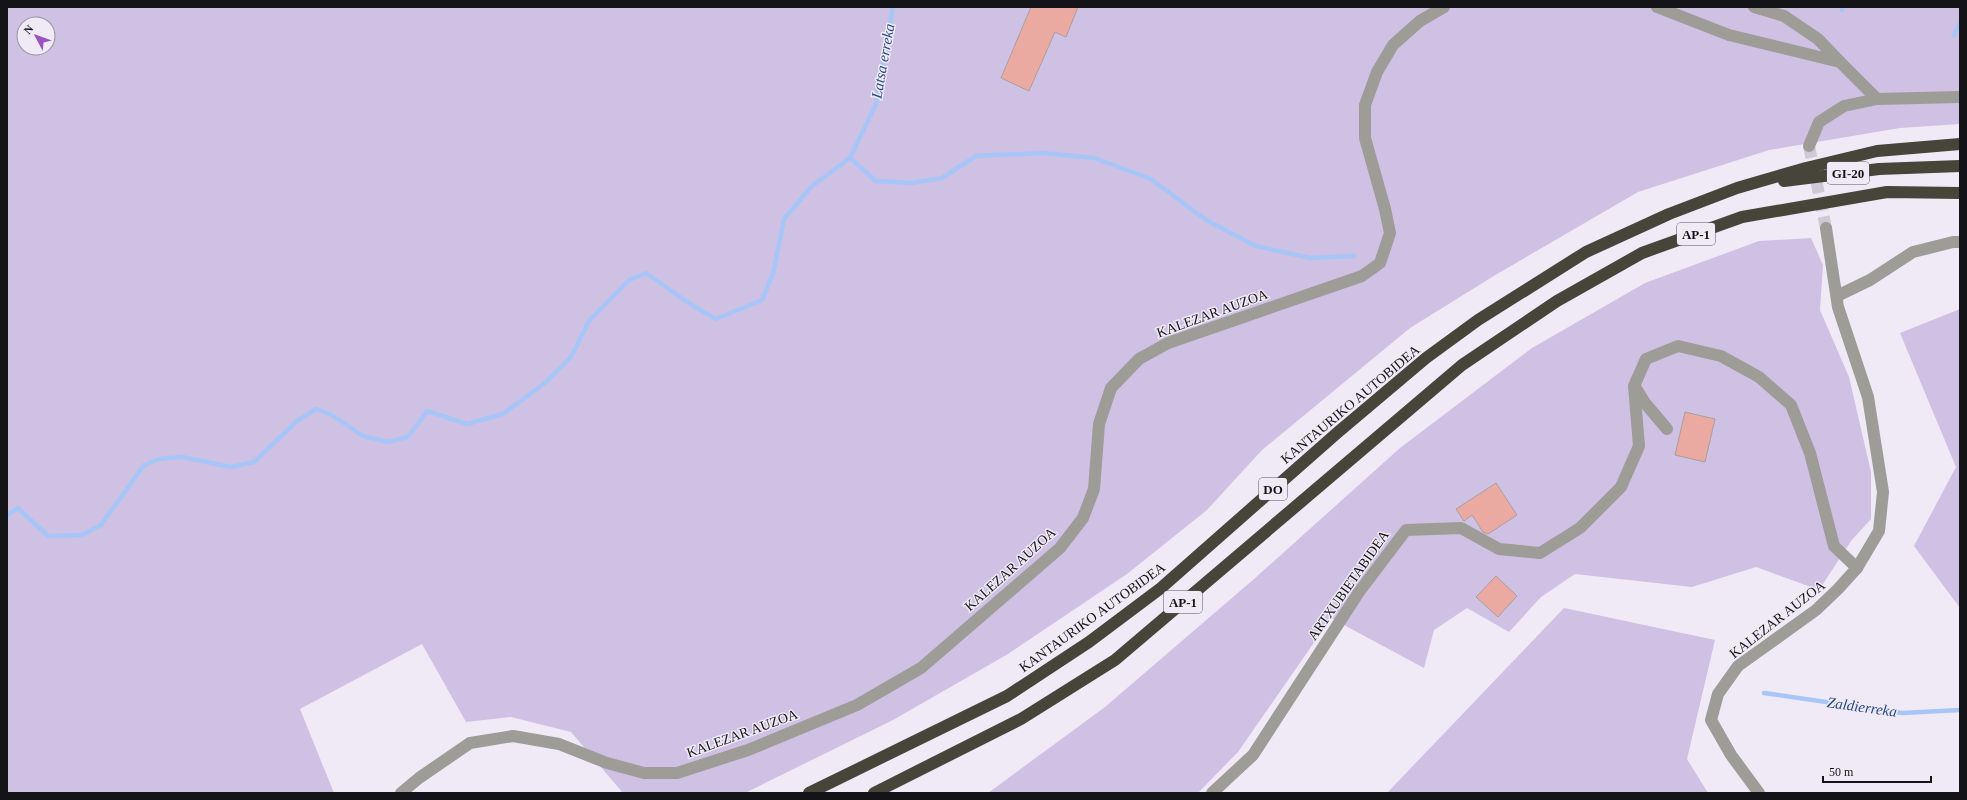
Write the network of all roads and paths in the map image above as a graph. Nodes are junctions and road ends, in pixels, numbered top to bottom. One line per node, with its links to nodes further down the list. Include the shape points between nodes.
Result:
1 (1444, 7): 18 (street, KALEZAR AUZOA, via 1420,21 1393,45 1377,72 1365,104 1365,138 1390,233 1380,263 1362,276 1168,343 1139,359 1111,388 1099,424 1094,489 1083,518 1060,548 921,668 856,705 748,750 677,773 644,773 607,763 559,744 513,736 470,743)
2 (1657, 7): 4 (street, via 1729,35)
3 (1754, 7): 4 (street, via 1784,16 1818,39)
4 (1840, 62): 6 (street)
5 (1960, 97): 6 (street)
6 (1877, 99): 8 (street, via 1844,106 1819,122)
7 (1960, 144): 10 (highway, KANTAURIKO AUTOBIDEA, via 1877,151)
8 (1809, 146)
9 (1960, 166): 10 (highway, GI-20, via 1879,169)
10 (1737, 188): 19 (highway, KANTAURIKO AUTOBIDEA / DO, via 1669,214 1586,252 1478,320 1426,358 1337,433 1161,588 1089,642 1007,696)
11 (1960, 193): 20 (highway, AP-1, via 1886,192 1742,217 1642,253 1557,301 1462,365 1115,660 1021,719)
12 (1826, 228): 14 (street, KALEZAR AUZOA)
13 (1960, 242): 14 (street, via 1913,252 1870,280)
14 (1837, 296): 17 (street, KALEZAR AUZOA, via 1838,307 1868,397 1883,492 1879,531)
15 (1634, 386): 16 (street); 17 (street, ARTXUBIETABIDEA, via 1646,359 1678,346 1722,356 1759,376 1792,405 1810,453 1834,546); 21 (street, ARTXUBIETABIDEA, via 1639,446 1621,486 1580,528 1540,553 1499,549 1461,528 1406,530 1359,592 1253,755)
16 (1667, 429)
17 (1857, 568): 22 (street, KALEZAR AUZOA, via 1816,610 1738,666 1718,694 1711,720 1731,755)
18 (401, 793)
19 (809, 793)
20 (874, 793)
21 (1212, 793)
22 (1759, 793)

